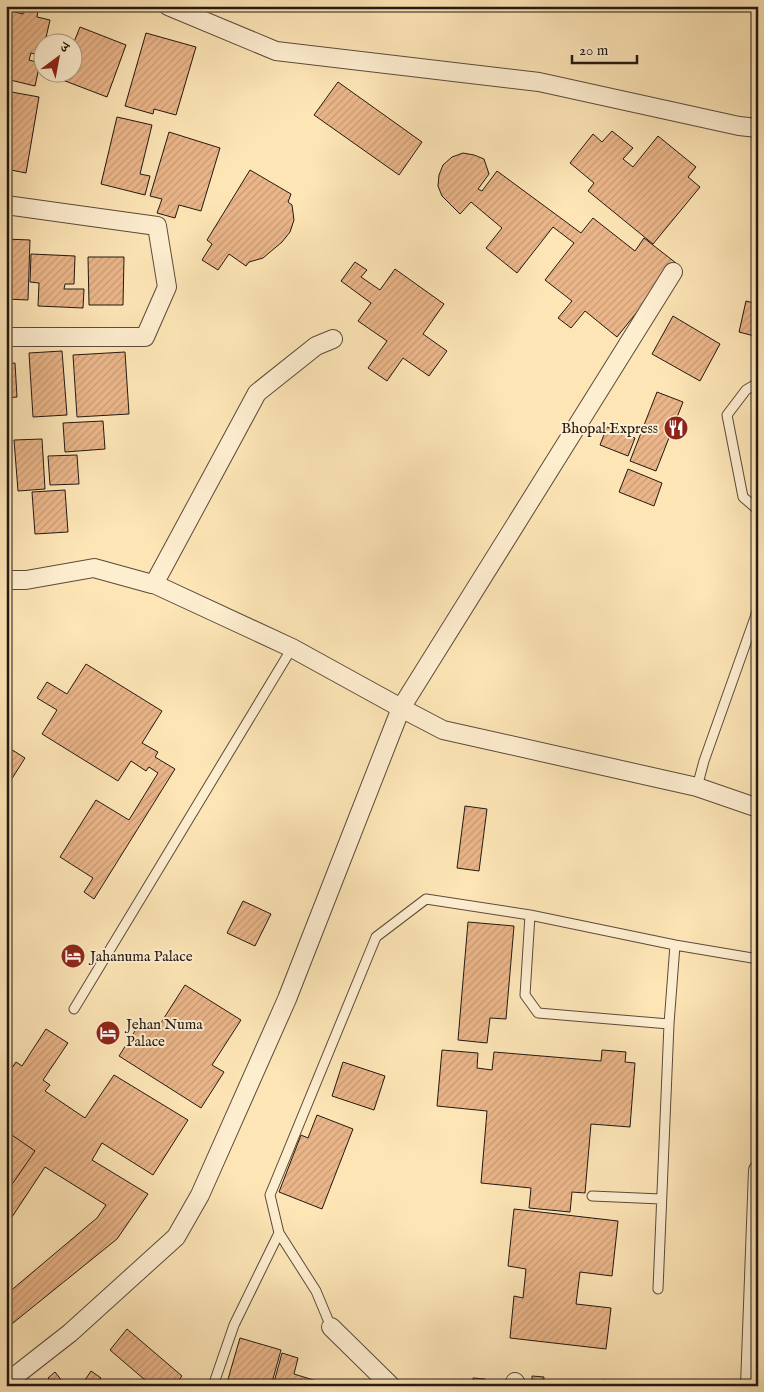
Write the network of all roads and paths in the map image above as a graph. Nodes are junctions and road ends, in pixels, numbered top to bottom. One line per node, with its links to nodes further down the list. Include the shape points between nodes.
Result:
1 (168, 6): 2 (street, via 276,51 539,82)
2 (758, 128)
3 (6, 205): 5 (street, via 157,226 167,287 145,338)
4 (673, 272): 13 (street)
5 (6, 337)
6 (333, 339): 10 (street, via 316,346 257,393)
7 (758, 383): 8 (lane, via 746,390 726,415 744,497)
8 (758, 510)
9 (6, 580): 10 (street, via 26,580 94,568)
10 (154, 584): 12 (street)
11 (758, 609): 14 (lane)
12 (292, 648): 13 (street); 19 (lane)
13 (401, 708): 14 (street, via 444,730); 27 (street, via 288,999 200,1195 176,1236 70,1333)
14 (697, 787): 15 (street)
15 (758, 808)
16 (530, 915): 17 (lane); 20 (lane, via 525,996 538,1013); 24 (lane, via 426,899 376,938 270,1195)
17 (676, 945): 18 (lane); 20 (lane)
18 (758, 959)
19 (74, 1009)
20 (669, 1024): 23 (lane)
21 (758, 1170): 30 (street)
22 (592, 1196): 23 (lane)
23 (661, 1199): 25 (lane)
24 (279, 1233): 26 (lane, via 316,1291); 28 (lane, via 234,1325)
25 (658, 1288)
26 (331, 1327): 29 (street)
27 (6, 1382)
28 (213, 1386)
29 (391, 1386)
30 (750, 1386)

